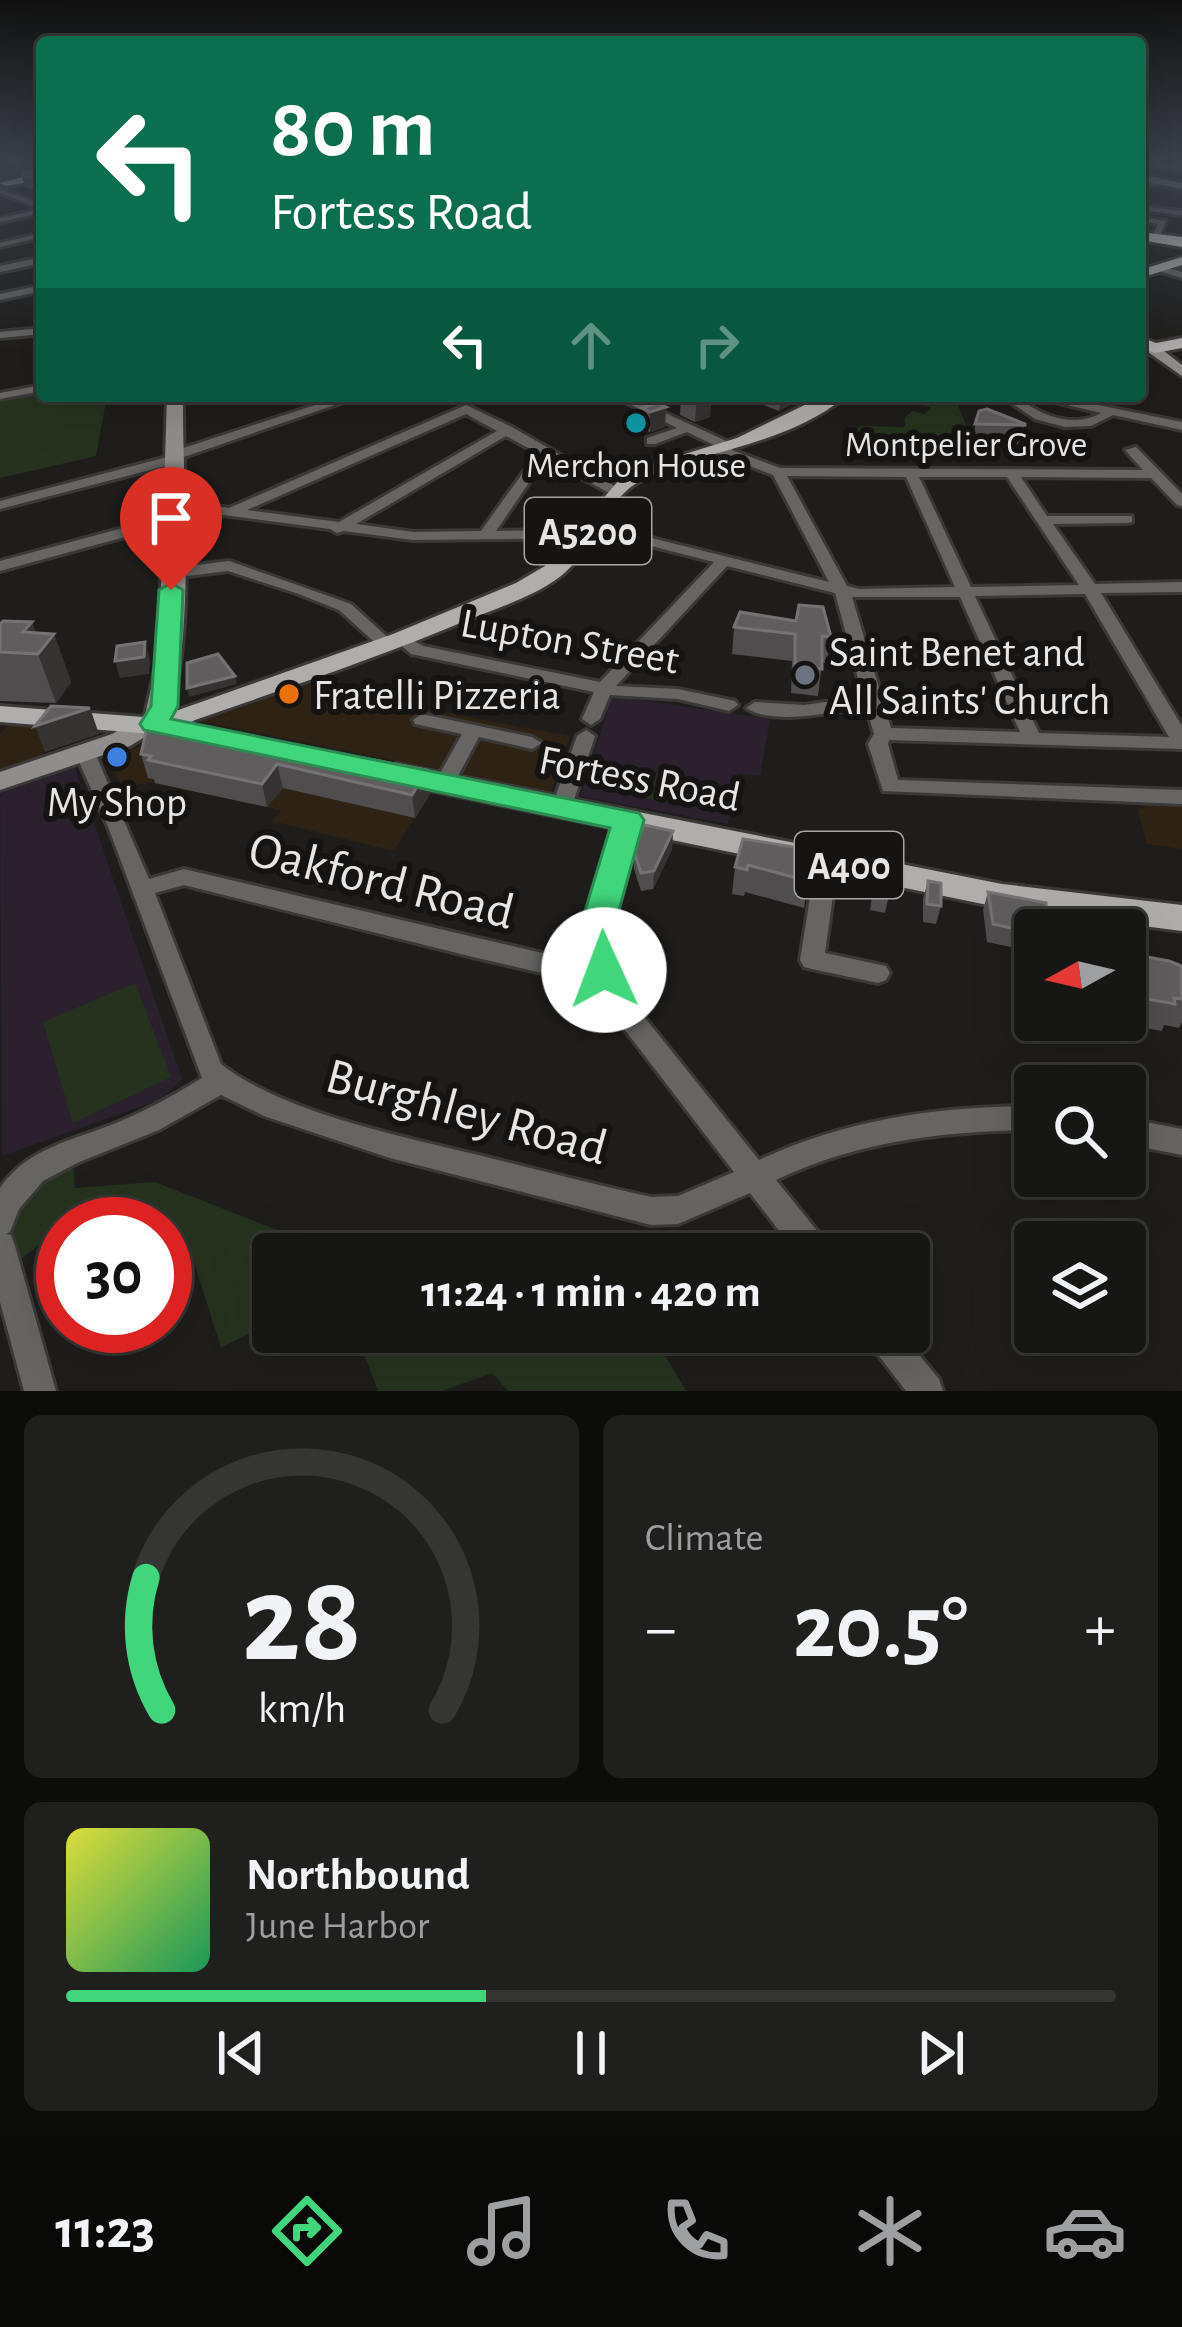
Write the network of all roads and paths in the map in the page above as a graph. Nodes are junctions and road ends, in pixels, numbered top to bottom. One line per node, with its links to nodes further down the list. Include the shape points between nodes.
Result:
1 (1146, 227): 3 (highway)
2 (36, 236): 4 (street)
3 (1182, 242)
4 (0, 244)
5 (36, 261): 8 (street)
6 (1182, 261): 7 (main road)
7 (1162, 268): 9 (main road); 10 (street)
8 (0, 269)
9 (1146, 272)
10 (1182, 275)
11 (36, 289): 12 (street)
12 (0, 297)
13 (36, 332): 14 (street)
14 (0, 335)
15 (36, 389): 16 (street)
16 (0, 396)
17 (175, 402): 31 (street)
18 (320, 402): 31 (street)
19 (632, 402): 25 (street)
20 (824, 402): 28 (main road, A5200)
21 (1021, 402): 23 (street, via 1056,421 1095,422)
22 (1066, 402): 23 (street)
23 (1111, 411): 24 (street)
24 (1182, 426)
25 (688, 428): 27 (street); 28 (street)
26 (508, 430): 30 (street); 39 (street, via 461,411); 43 (street)
27 (651, 441)
28 (724, 448): 32 (street); 36 (main road, A5200, via 644,470)
29 (1131, 450): 35 (street)
30 (545, 451): 36 (street); 45 (street)
31 (172, 458): 38 (street); 40 (street)
32 (778, 472): 33 (street, Montpelier Grove); 51 (street)
33 (911, 473): 34 (street, Montpelier Grove); 52 (street)
34 (1011, 473): 35 (street, Montpelier Grove); 42 (street)
35 (1154, 474): 37 (street)
36 (616, 491): 44 (main road, A5200)
37 (1182, 502)
38 (0, 505)
39 (231, 512): 40 (street); 43 (street)
40 (171, 516): 47 (street); 48 (street)
41 (1127, 519): 42 (street)
42 (1042, 520): 50 (street)
43 (338, 530): 45 (street)
44 (589, 530): 45 (street); 46 (street); 53 (main road, A5200, via 535,583)
45 (485, 536)
46 (725, 559): 51 (street); 54 (street)
47 (0, 566)
48 (171, 573): 53 (street, via 229,566 345,607); 60 (street, via 164,706)
49 (1182, 587): 50 (street)
50 (1090, 589): 52 (street); 66 (street)
51 (842, 591): 52 (street); 55 (street)
52 (967, 592): 64 (street)
53 (394, 642): 54 (street, Lupton Street); 60 (main road, A5200)
54 (604, 687): 56 (street, Lupton Street); 72 (street)
55 (872, 701): 57 (street); 62 (street)
56 (729, 705)
57 (755, 708)
58 (0, 714): 60 (main road)
59 (422, 720): 61 (street)
60 (154, 724): 63 (main road); 67 (street)
61 (473, 730): 65 (street); 70 (street)
62 (883, 734): 64 (street); 71 (street, via 878,743 890,786)
63 (220, 739)
64 (1033, 740): 66 (street)
65 (532, 742)
66 (1182, 743)
67 (85, 753): 69 (street); 75 (street)
68 (360, 767): 70 (main road, Fortess Road / A400)
69 (0, 781)
70 (444, 784): 72 (main road, Fortess Road / A400)
71 (1182, 796)
72 (562, 806): 73 (main road, Fortess Road / A400)
73 (628, 820): 74 (main road, Fortess Road / A400); 77 (street, via 599,921)
74 (827, 860): 76 (main road, Fortess Road / A400, via 1002,896); 78 (street, via 812,960)
75 (141, 890): 77 (street, Oakford Road, via 184,877 472,948); 79 (street)
76 (1182, 918)
77 (604, 970): 83 (street, via 631,1024)
78 (878, 973)
79 (218, 1082): 83 (street, Burghley Road, via 364,1137 662,1212); 84 (street, via 143,1124 40,1165 16,1186)
80 (1014, 1119): 83 (street, Burghley Road, via 862,1138)
81 (1146, 1135): 82 (street)
82 (1182, 1142)
83 (752, 1176): 85 (street)
84 (0, 1222)
85 (799, 1233)
86 (0, 1246): 88 (street)
87 (897, 1353): 89 (street)
88 (40, 1391)
89 (927, 1391)

